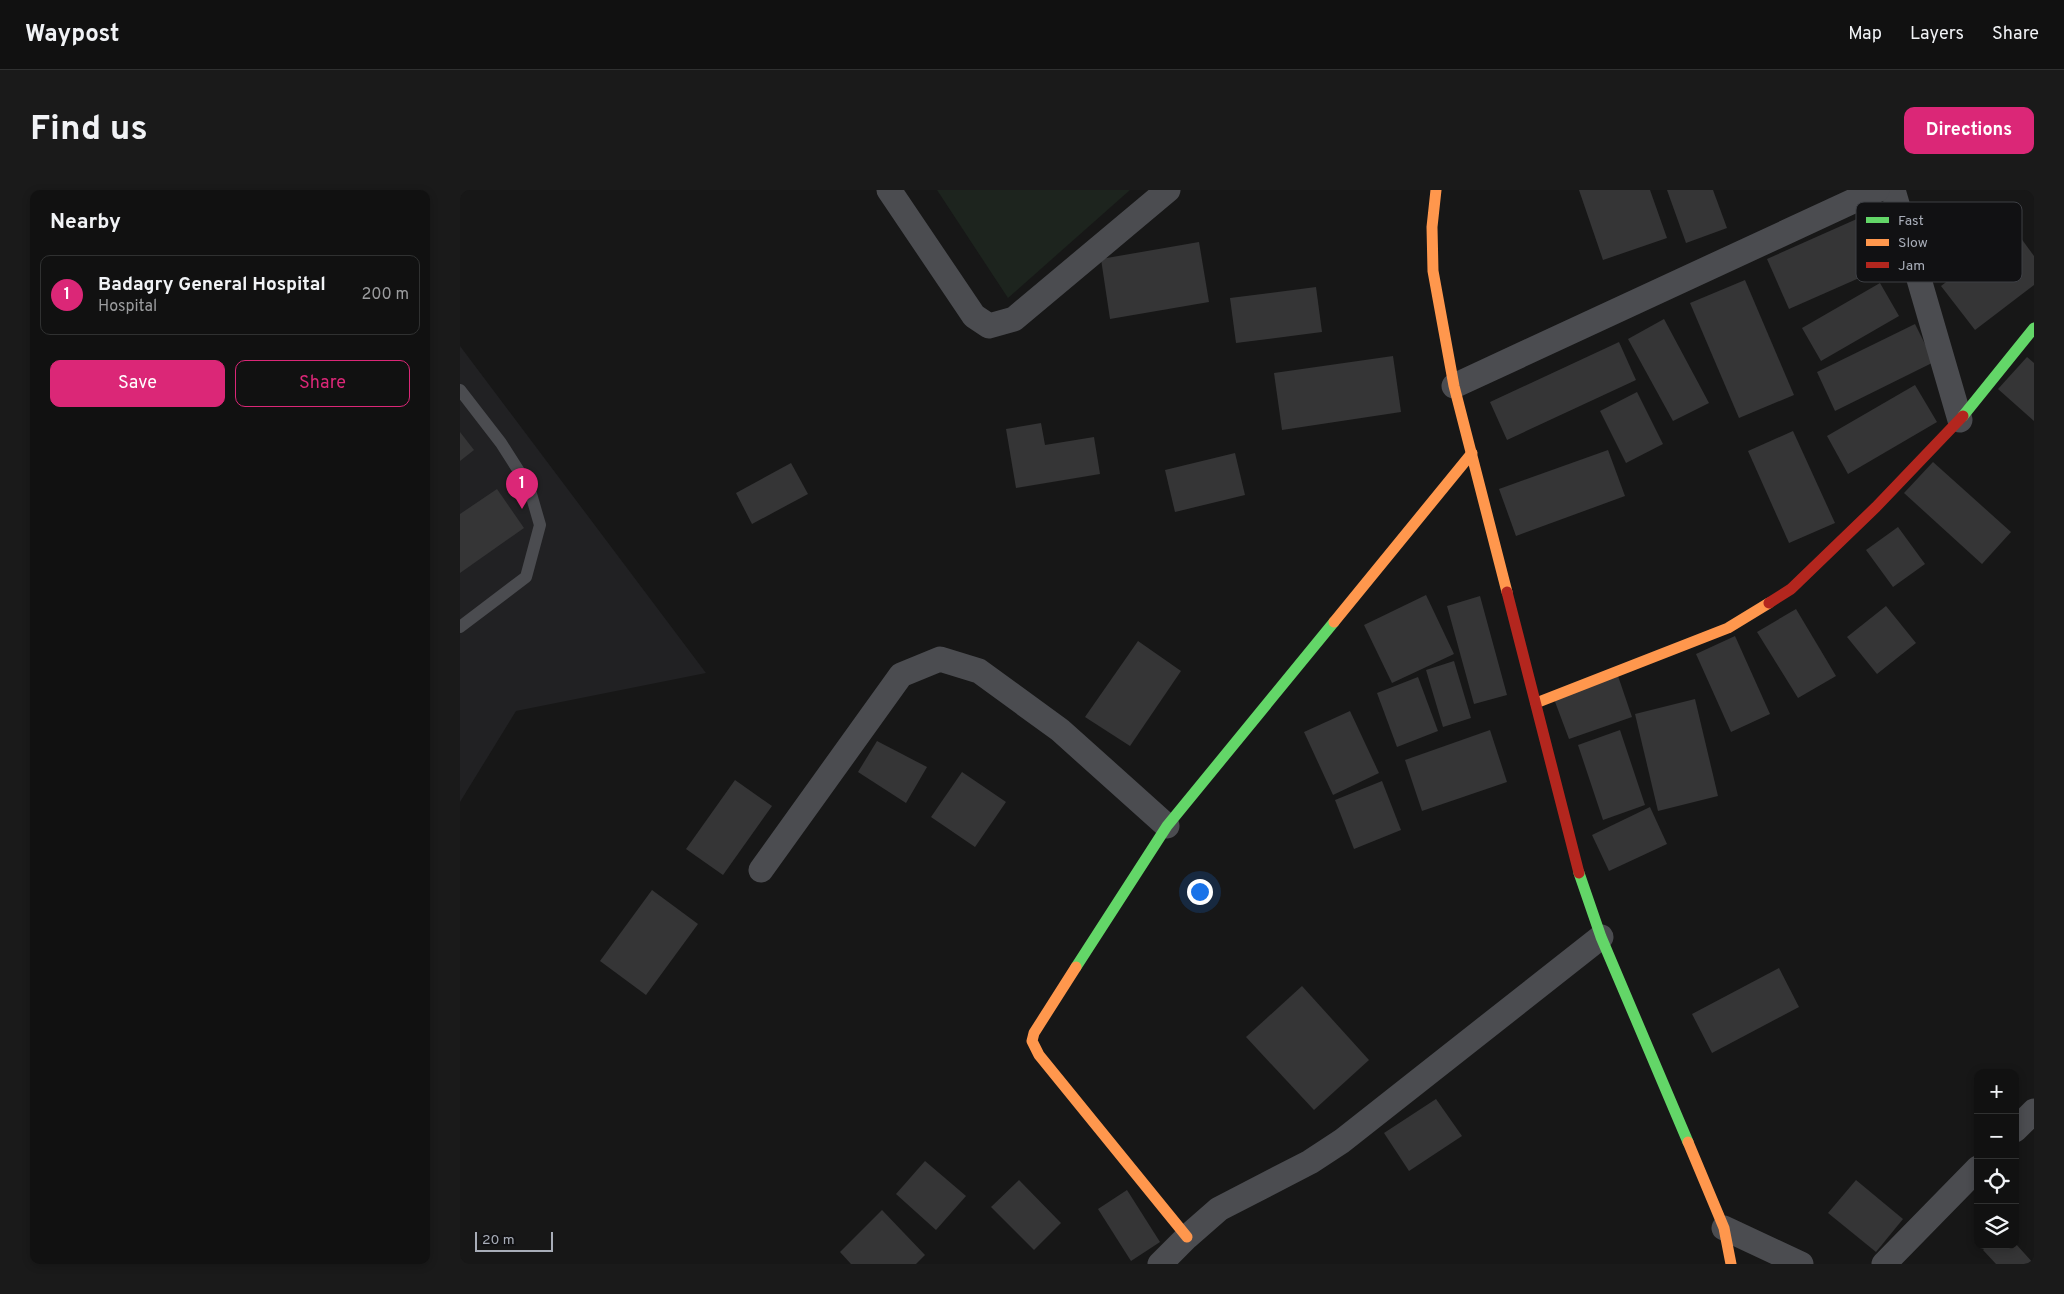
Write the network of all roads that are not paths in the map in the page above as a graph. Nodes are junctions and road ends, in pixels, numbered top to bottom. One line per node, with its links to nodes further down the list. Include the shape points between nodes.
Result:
1 (889, 190): 2 (street, via 974,316 989,326 1014,319)
2 (1168, 190)
3 (1436, 190): 7 (street, via 1432,227 1433,271)
4 (1878, 190): 7 (street)
5 (1920, 282): 9 (street)
6 (2034, 328): 9 (street)
7 (1454, 386): 10 (street)
8 (460, 390): 11 (lane, via 501,443 529,487 540,525 526,576)
9 (1960, 420): 12 (street, via 1791,589 1728,628)
10 (1472, 454): 12 (street); 13 (street)
11 (460, 627)
12 (1536, 703): 15 (street, via 1582,884)
13 (1167, 826): 14 (street, via 1060,730 987,676 940,660 902,675); 20 (street, via 1034,1032 1032,1041 1039,1055)
14 (761, 870)
15 (1601, 937): 19 (street); 20 (street, via 1342,1141 1310,1162 1220,1209)
16 (2034, 1111): 17 (street)
17 (2019, 1126)
18 (1974, 1172): 24 (street)
19 (1724, 1228): 22 (street); 23 (street)
20 (1187, 1237): 21 (street)
21 (1160, 1264)
22 (1731, 1264)
23 (1801, 1264)
24 (1884, 1264)

